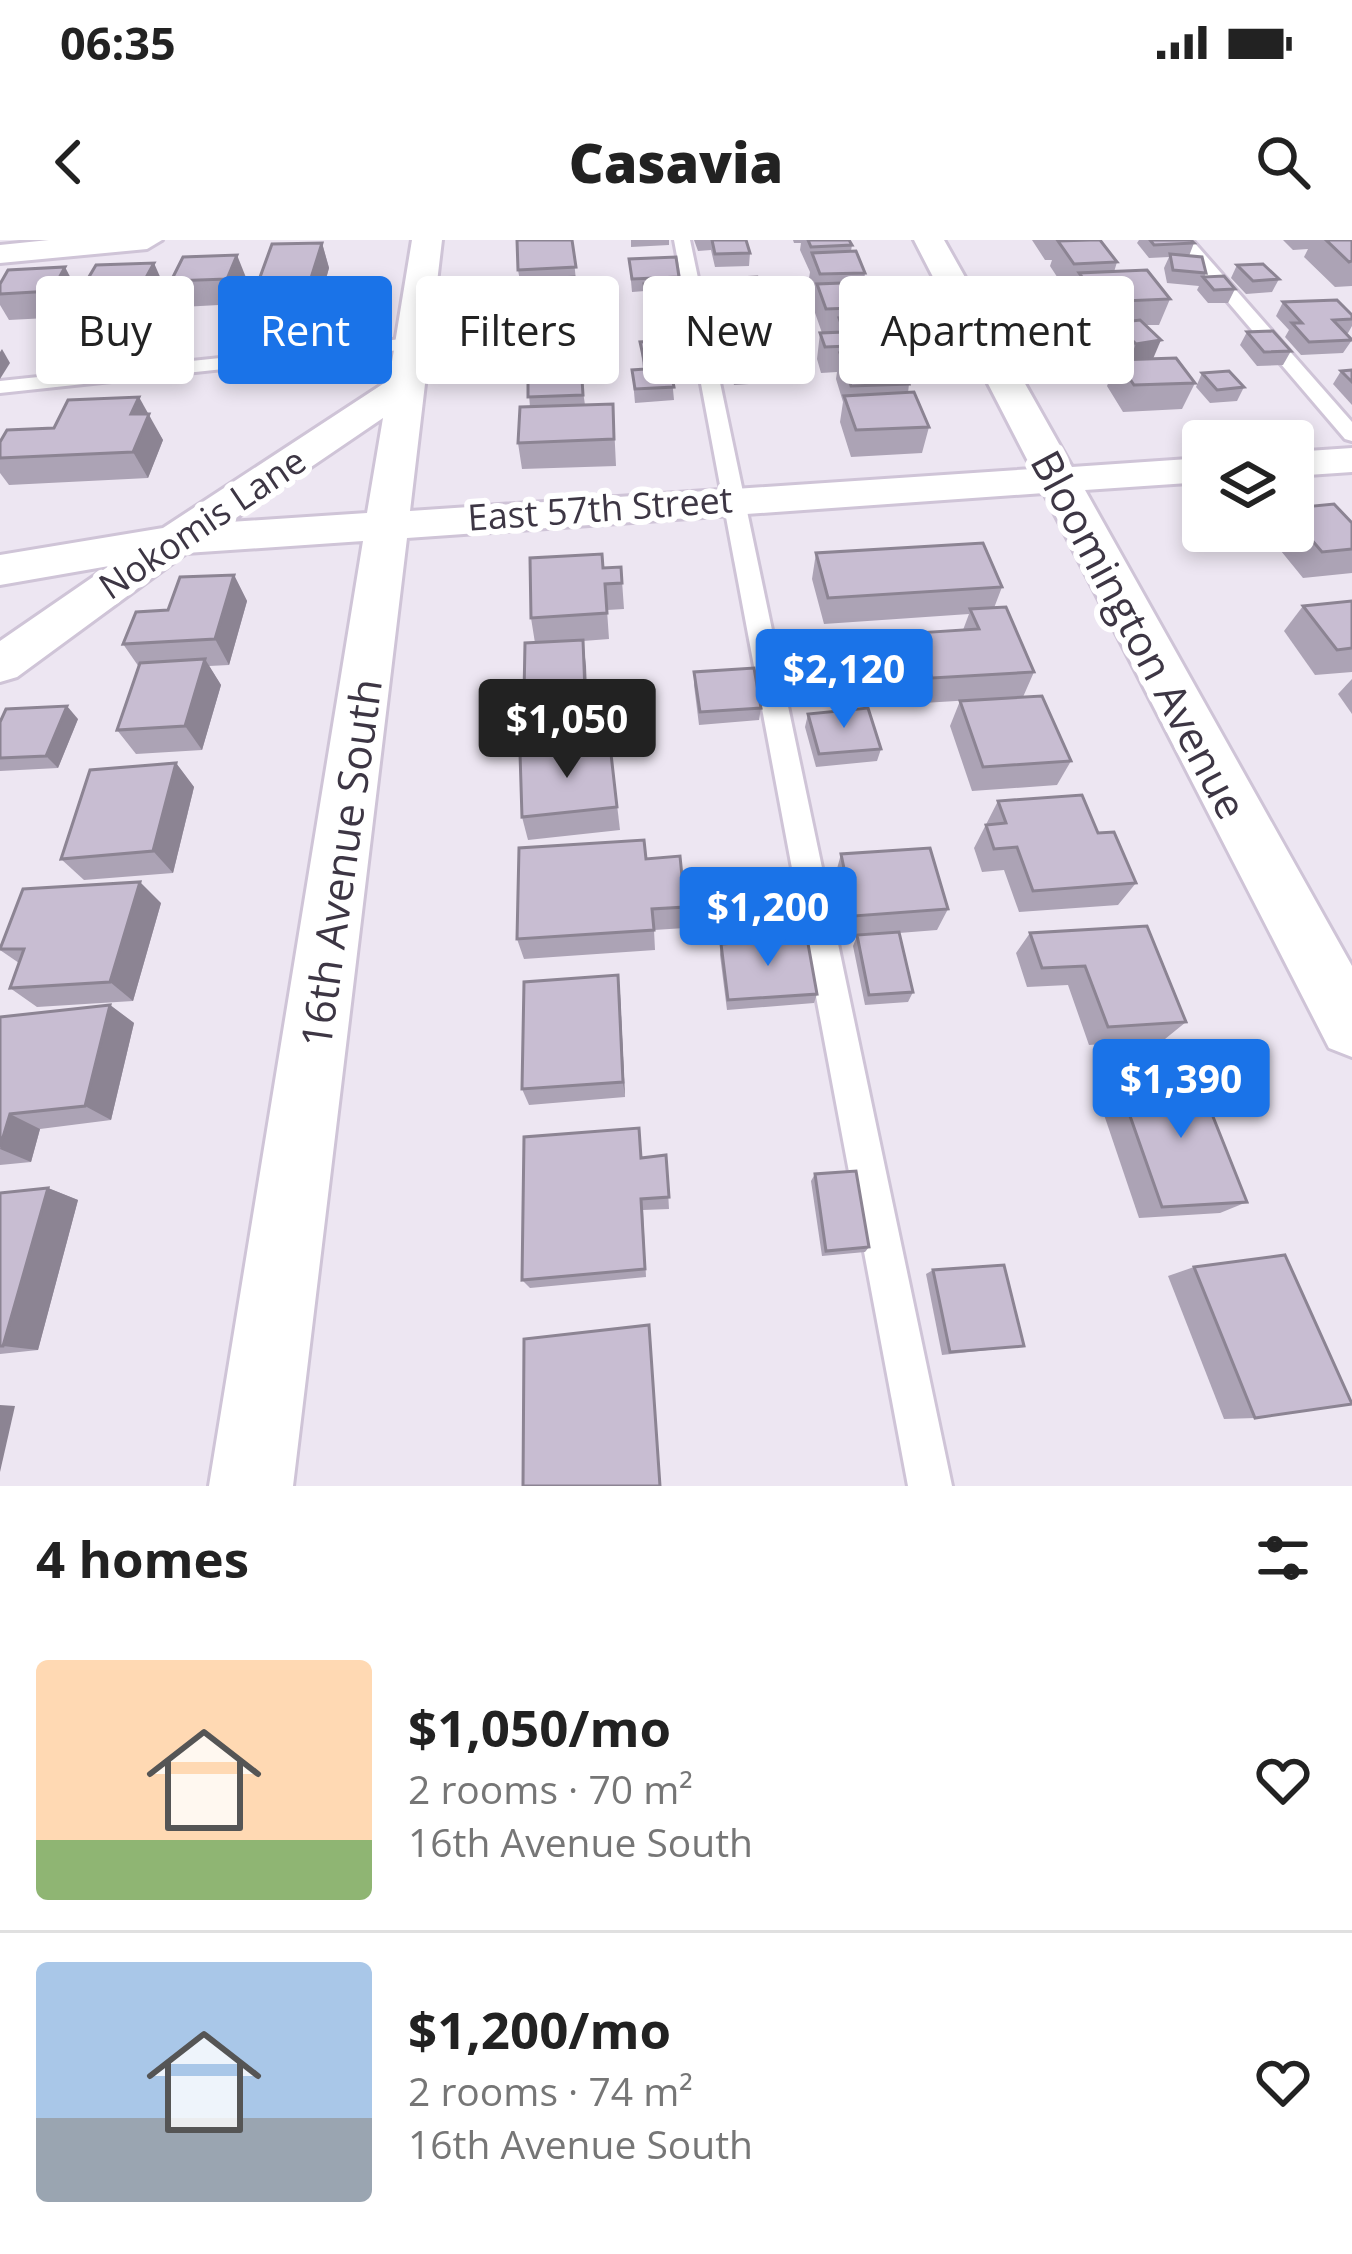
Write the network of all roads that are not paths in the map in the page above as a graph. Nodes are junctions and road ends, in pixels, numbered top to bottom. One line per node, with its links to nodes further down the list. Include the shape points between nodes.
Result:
1 (147, 240): 6 (street)
2 (427, 240): 7 (street, 16th Avenue South)
3 (682, 240): 14 (lane)
4 (929, 240): 13 (street, Bloomington Avenue)
5 (1183, 240): 9 (lane)
6 (0, 254)
7 (409, 364): 8 (lane); 15 (street, 16th Avenue South); 16 (street, Nokomis Lane)
8 (0, 387)
9 (1352, 435)
10 (1352, 460): 11 (street)
11 (1314, 463)
12 (1182, 471): 13 (street, East 57th Street)
13 (1057, 480): 14 (street, East 57th Street); 19 (street, Bloomington Avenue)
14 (732, 499): 15 (street, East 57th Street); 21 (lane)
15 (390, 523): 16 (street, East 57th Street); 20 (street, 16th Avenue South)
16 (175, 540): 17 (street, East 57th Street); 18 (street, Nokomis Lane)
17 (0, 570)
18 (0, 665)
19 (1352, 1027)
20 (250, 1486)
21 (930, 1486)

